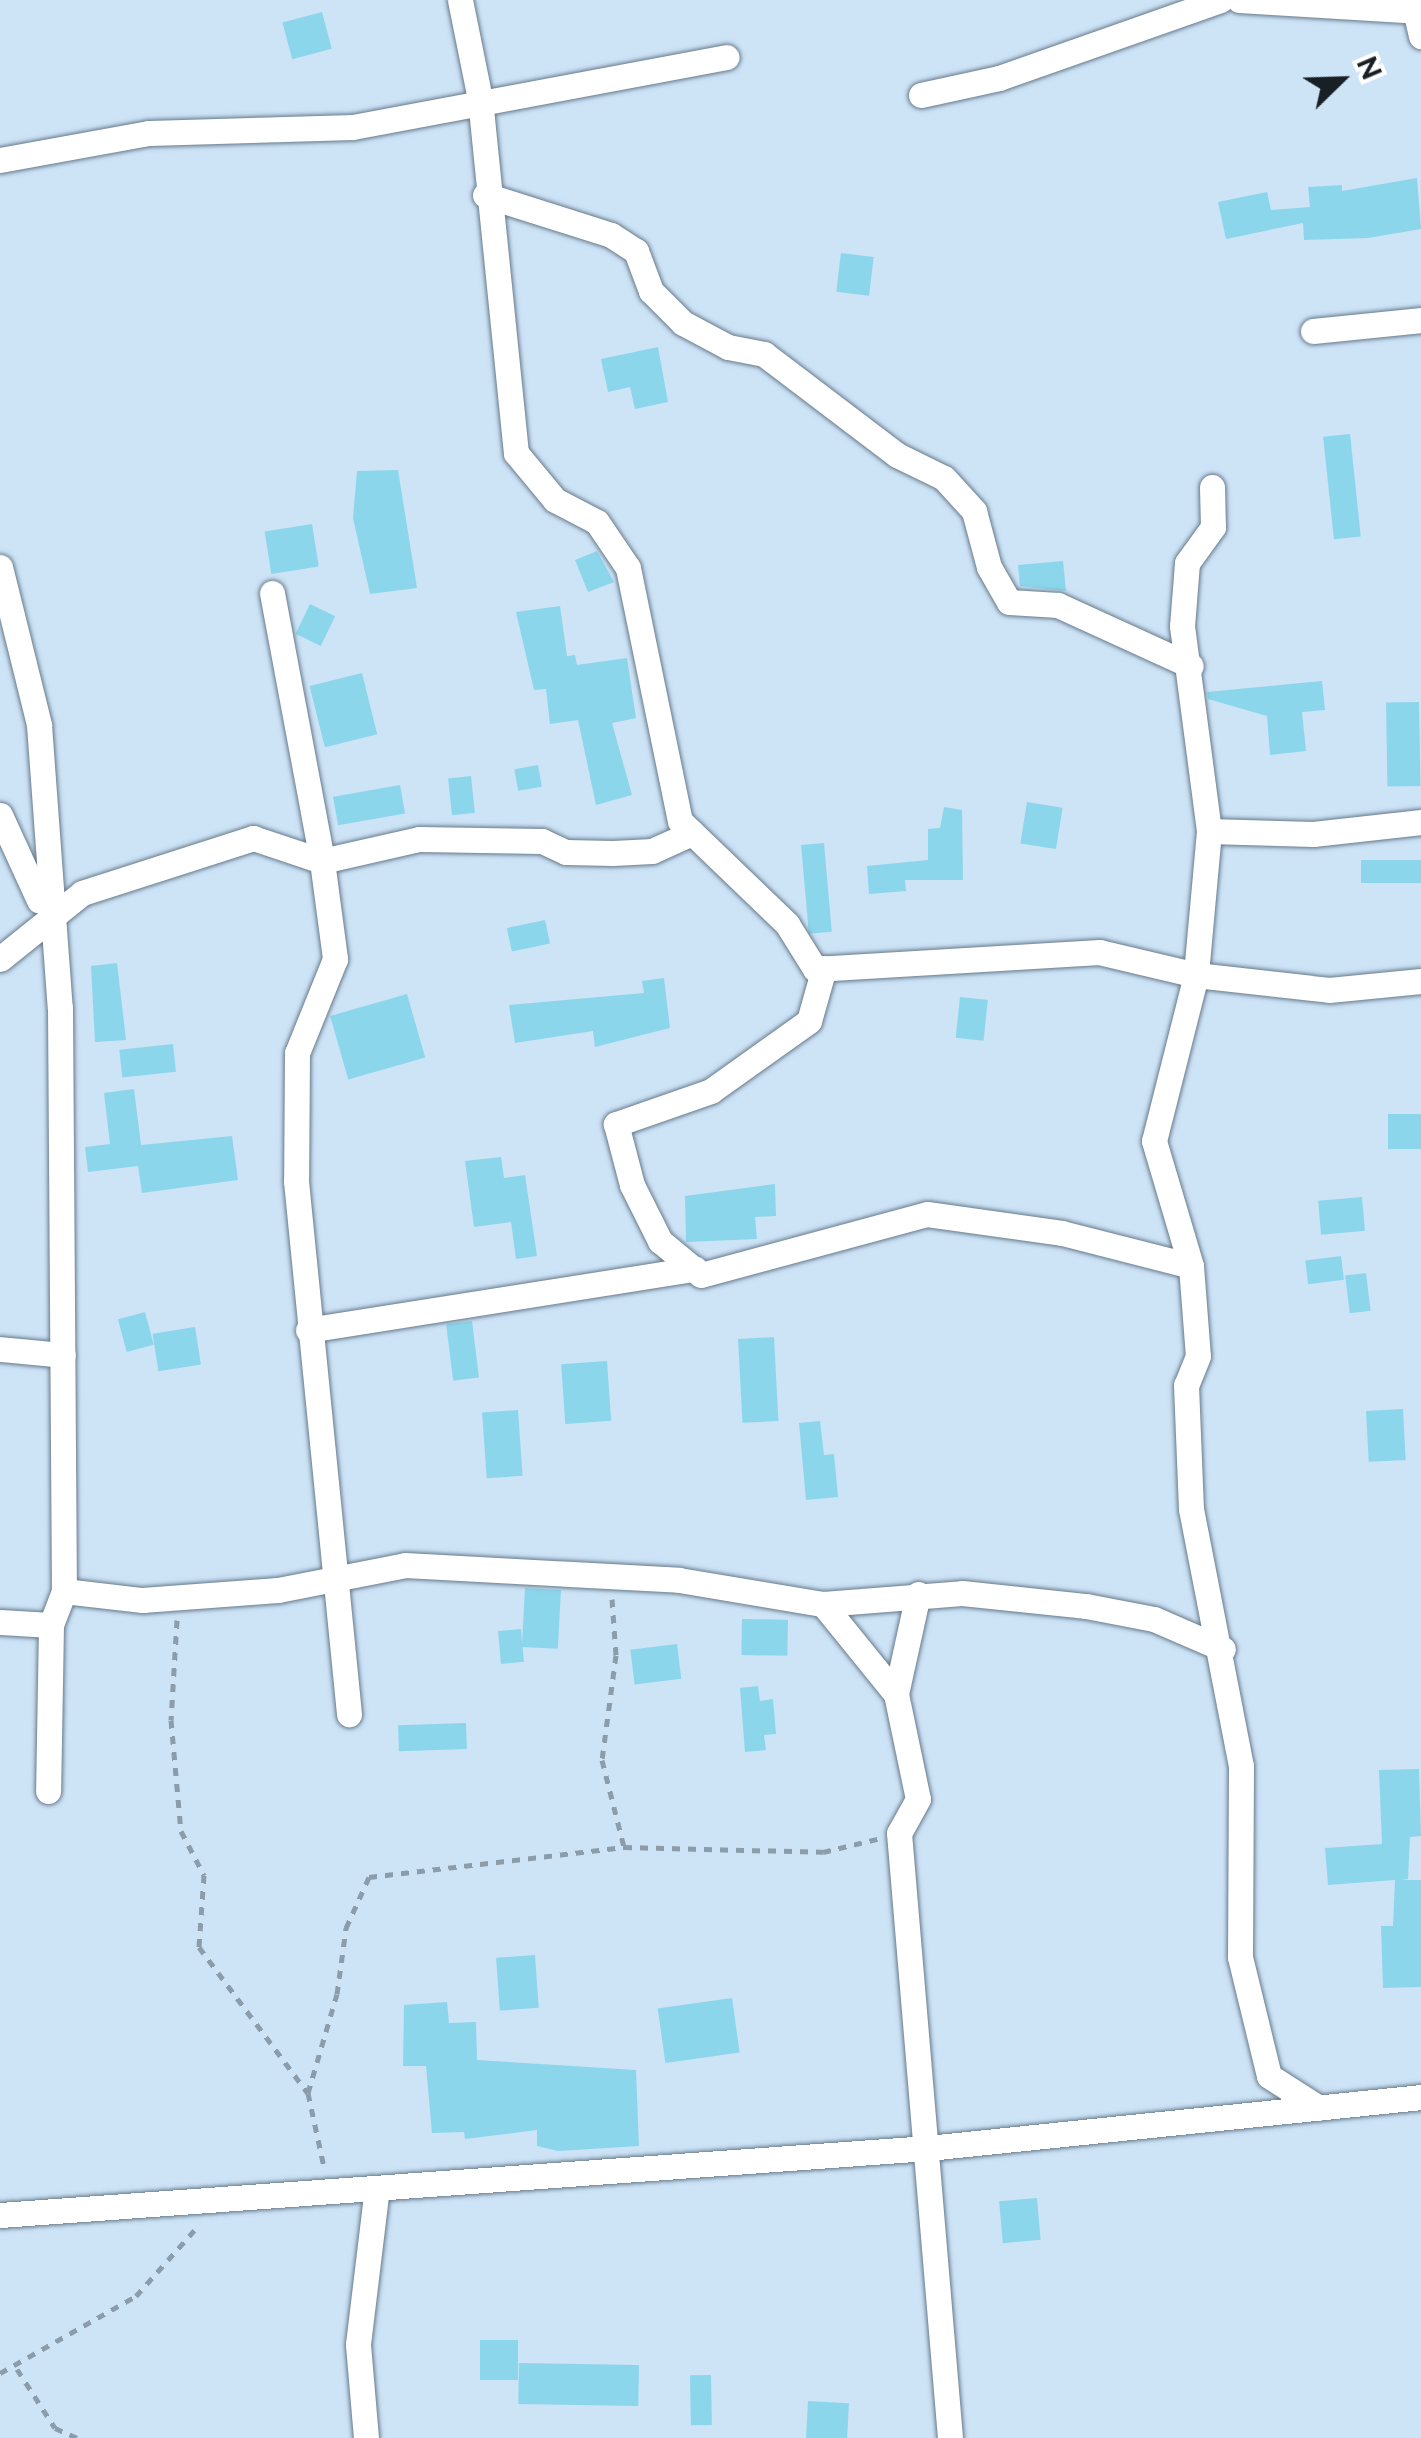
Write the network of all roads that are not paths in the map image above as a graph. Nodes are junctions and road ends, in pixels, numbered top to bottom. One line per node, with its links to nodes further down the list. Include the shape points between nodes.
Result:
1 (460, 0): 7 (street)
2 (1221, 0): 6 (street, via 999,78)
3 (1239, 0): 4 (street)
4 (1419, 19)
5 (726, 56): 7 (street)
6 (921, 95)
7 (480, 99): 8 (street, via 353,127 149,133); 9 (street)
8 (0, 160)
9 (486, 195): 15 (street, via 611,235 636,251 651,292 683,323 764,354 897,455 944,478 974,510 988,567 1009,602 1058,605); 19 (street, via 516,452 556,500 598,522 628,568 680,820)
10 (1421, 320): 11 (street)
11 (1313, 331)
12 (1212, 487): 15 (street, via 1213,527 1188,562 1182,626)
13 (0, 567): 21 (street, via 38,725)
14 (272, 594): 20 (street)
15 (1191, 666): 18 (street)
16 (0, 815): 21 (street)
17 (1421, 822): 18 (street, via 1313,834)
18 (1209, 832): 24 (street)
19 (692, 833): 20 (street, via 652,851 613,853 566,852 542,841 419,838); 23 (street, via 788,924 814,968)
20 (322, 862): 21 (street, via 253,838 82,893); 28 (street, via 334,959 297,1053)
21 (50, 923): 22 (street); 30 (street, via 60,1008)
22 (0, 958)
23 (824, 968): 24 (street, via 1099,952); 27 (street, via 808,1021 711,1091 616,1124 632,1184 660,1242)
24 (1196, 975): 25 (street, via 1330,990); 26 (street, via 1154,1141)
25 (1421, 981)
26 (1190, 1266): 27 (street, via 987,1218 927,1214 798,1255 701,1275); 37 (street, via 1198,1356 1186,1385 1191,1509)
27 (695, 1270): 28 (street)
28 (308, 1330): 31 (street)
29 (0, 1349): 30 (street)
30 (63, 1356): 32 (street)
31 (332, 1579): 32 (street, via 178,1598); 34 (street, via 405,1565 610,1576); 39 (street)
32 (64, 1591): 36 (street)
33 (918, 1594): 34 (street); 37 (street, via 1154,1618); 38 (street)
34 (823, 1604): 38 (street)
35 (0, 1622): 36 (street)
36 (51, 1625): 40 (street)
37 (1223, 1649): 42 (street, via 1241,1766 1240,1957 1269,2076)
38 (896, 1694): 43 (street, via 918,1799 899,1833)
39 (349, 1714)
40 (48, 1791)
41 (1421, 2097): 42 (street)
42 (1318, 2108): 43 (street)
43 (928, 2148): 44 (street); 47 (street)
44 (377, 2188): 45 (street); 46 (street, via 358,2344)
45 (0, 2215)
46 (366, 2438)
47 (950, 2438)

